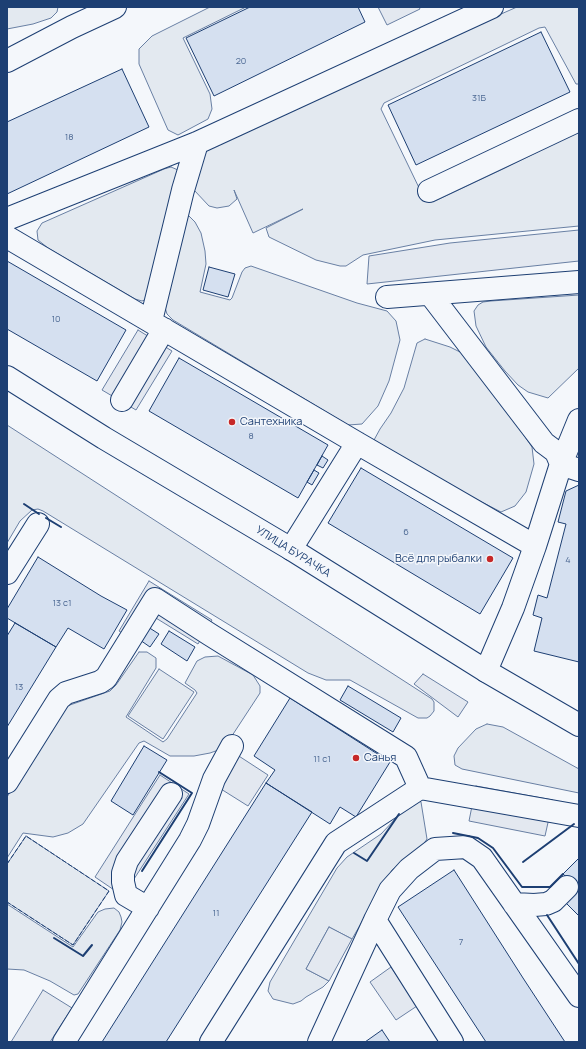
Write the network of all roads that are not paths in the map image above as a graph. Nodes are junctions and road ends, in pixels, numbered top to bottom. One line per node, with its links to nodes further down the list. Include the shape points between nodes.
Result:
1 (115, 7): 3 (main road)
2 (492, 7): 5 (main road)
3 (7, 61)
4 (579, 120): 6 (main road)
5 (196, 143): 7 (main road); 12 (main road, via 183,190)
6 (429, 191)
7 (7, 219)
8 (7, 237): 12 (main road)
9 (579, 282): 10 (main road)
10 (430, 294): 11 (main road); 17 (main road, via 544,443)
11 (387, 297)
12 (158, 325): 14 (main road); 16 (main road)
13 (7, 377): 20 (main road, УЛИЦА БУРАЧКА)
14 (122, 400)
15 (579, 420): 17 (main road)
16 (357, 443): 19 (main road); 20 (main road)
17 (570, 467): 19 (main road)
18 (38, 524): 21 (main road)
19 (535, 546): 22 (main road, via 513,608)
20 (291, 549): 22 (main road, УЛИЦА БУРАЧКА)
21 (7, 573)
22 (486, 671): 23 (main road, УЛИЦА БУРАЧКА)
23 (579, 725)
24 (232, 746): 31 (main road, via 214,779 190,840)
25 (7, 782): 26 (main road, via 59,699 66,693 106,678 155,599 406,757)
26 (420, 788): 28 (main road); 35 (main road, via 336,843)
27 (171, 794): 31 (main road, via 127,861 123,873 126,895)
28 (579, 816)
29 (567, 887): 30 (main road, via 554,901 546,904)
30 (514, 904): 32 (main road, via 482,858 466,847 435,849 409,869 390,890); 33 (main road)
31 (148, 908): 34 (main road)
32 (375, 920): 36 (main road); 37 (main road)
33 (579, 996)
34 (64, 1042)
35 (211, 1042)
36 (319, 1042)
37 (452, 1042)

